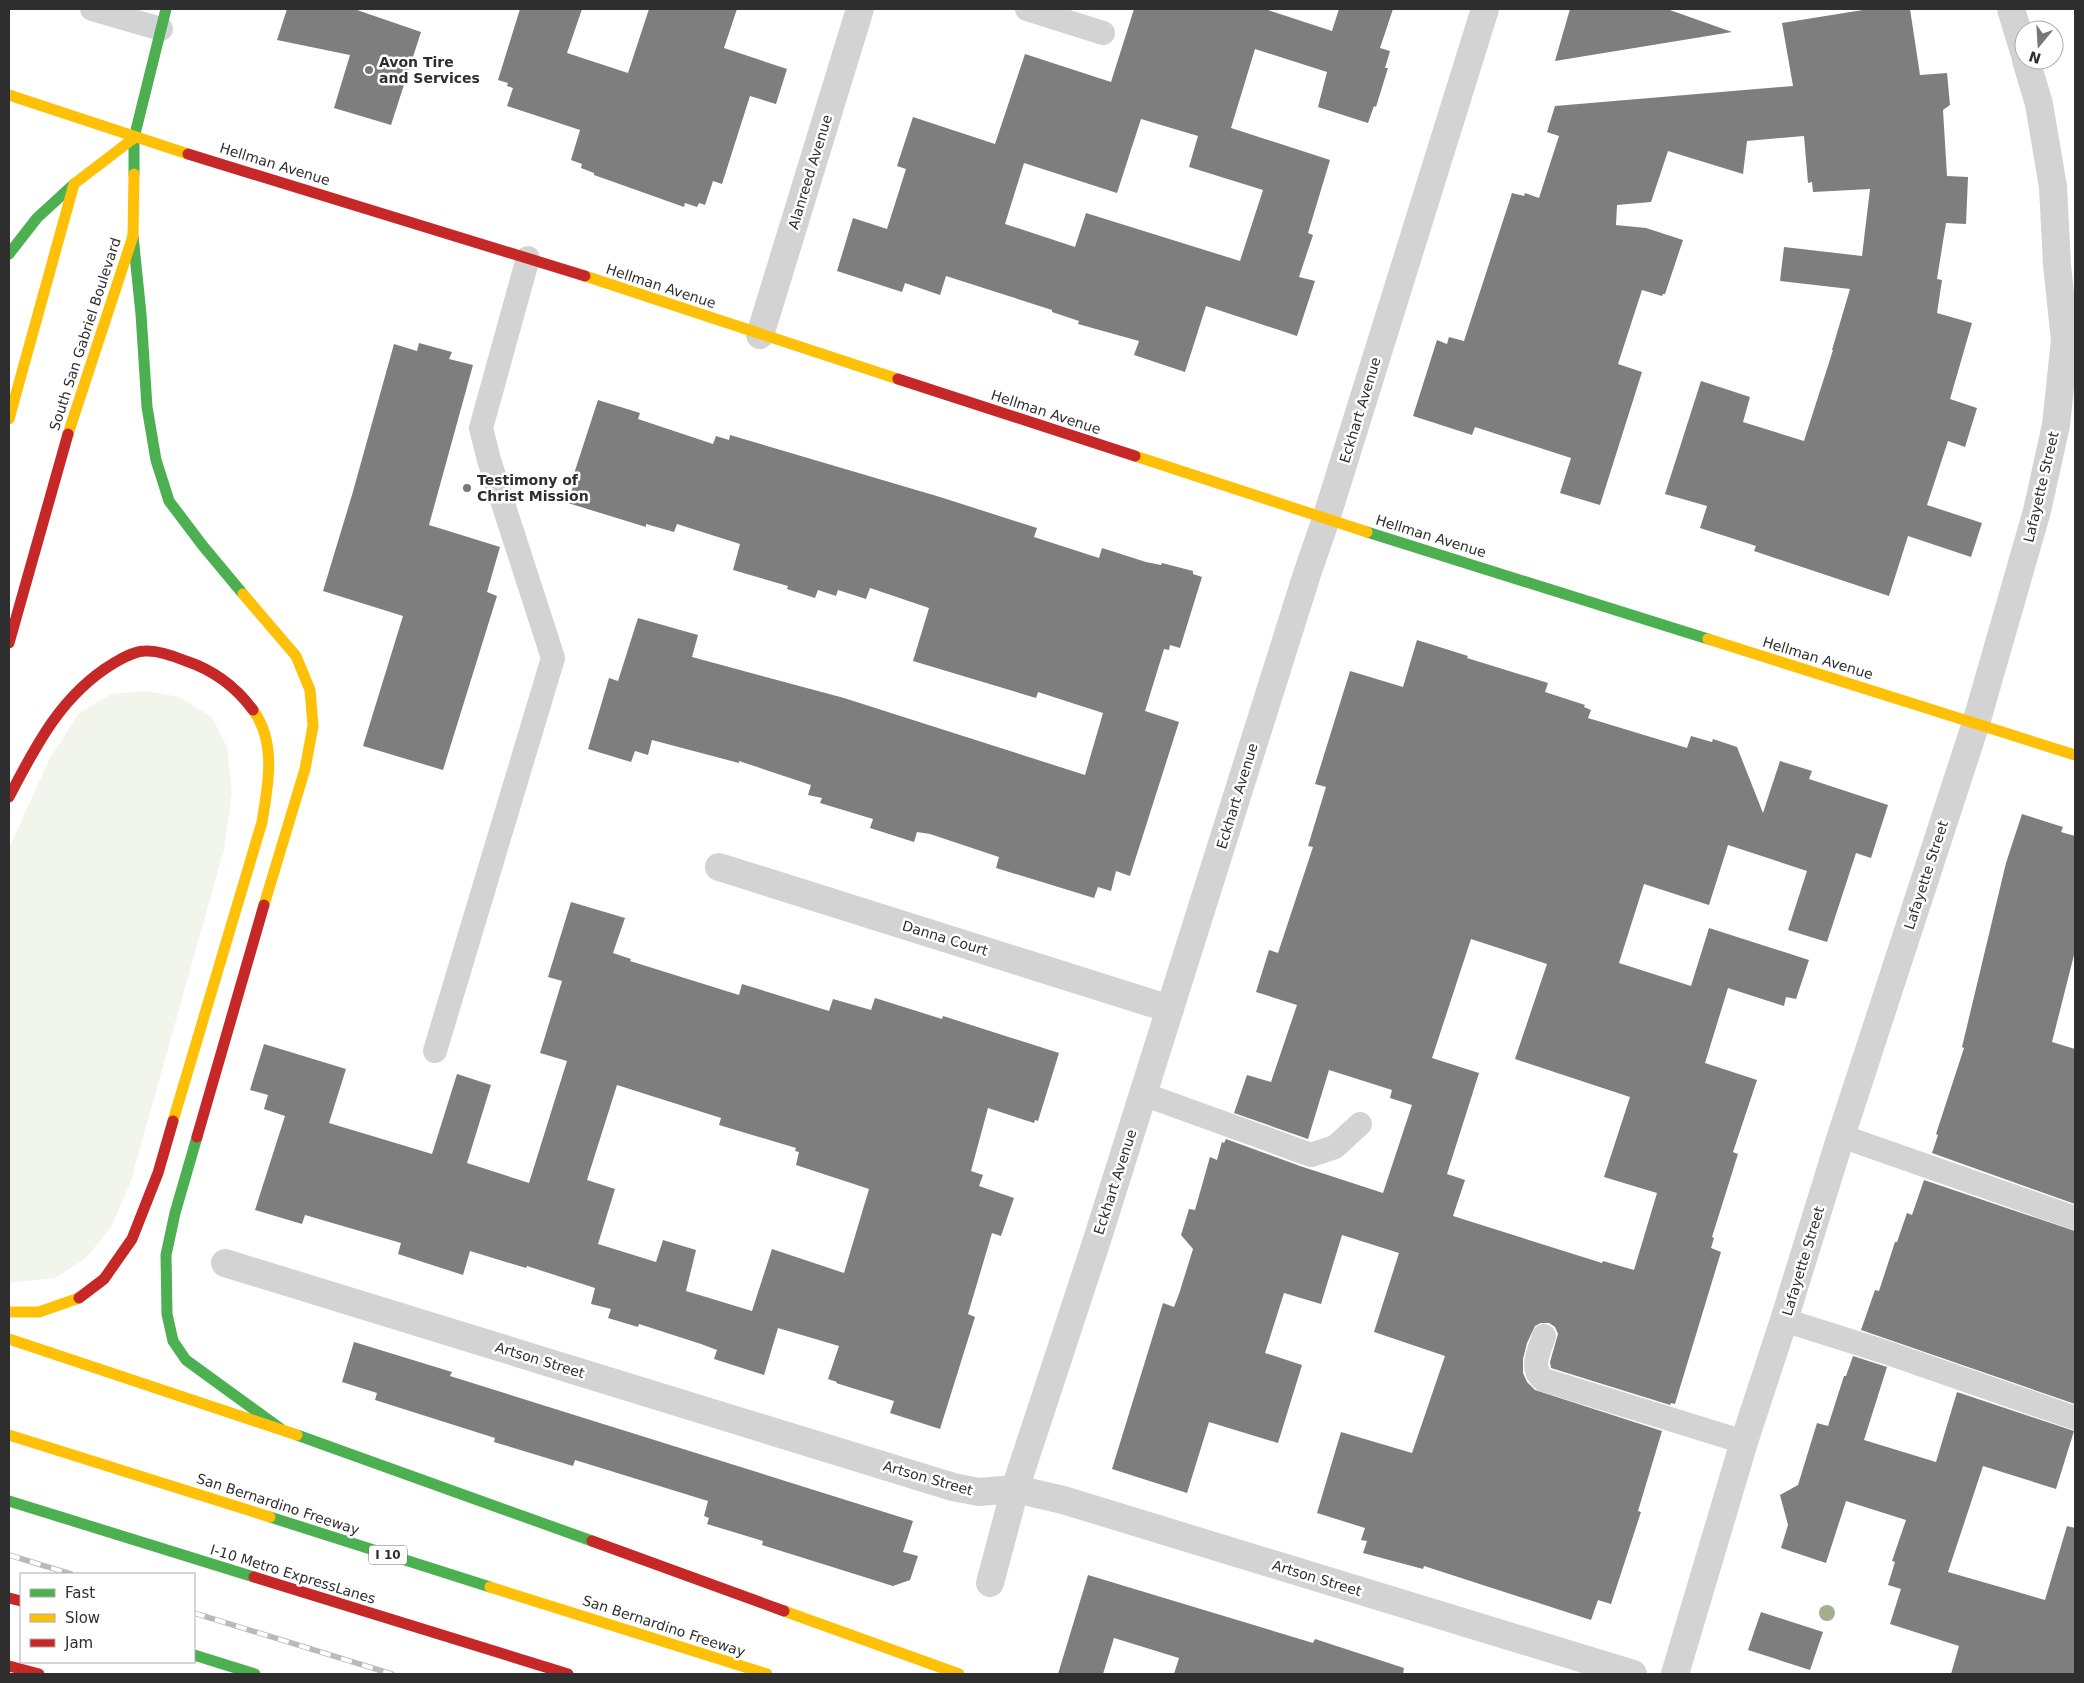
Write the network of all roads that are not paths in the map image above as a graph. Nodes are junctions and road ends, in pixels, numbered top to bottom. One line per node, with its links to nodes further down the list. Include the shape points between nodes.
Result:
1 (92, 9): 5 (lane)
2 (860, 9): 14 (street, Alanreed Avenue)
3 (1027, 9): 6 (lane)
4 (1485, 9): 16 (street, Eckhart Avenue)
5 (164, 19): 9 (main road, South San Gabriel Boulevard)
6 (1103, 33)
7 (2029, 70): 18 (street, Lafayette Street, via 2039,104 2053,187 2065,340 2056,425 2038,511)
8 (9, 95): 9 (main road, Hellman Avenue)
9 (134, 138): 10 (main road); 11 (main road, South San Gabriel Boulevard); 13 (main road, Hellman Avenue)
10 (74, 184): 12 (main road, via 37,218); 15 (main road)
11 (133, 236): 17 (main road, South San Gabriel Boulevard, via 68,429); 34 (main road, via 147,407 156,460 169,501 296,656 310,690 314,726 305,769 232,1013 166,1255 167,1314 173,1341 186,1360)
12 (9, 254)
13 (528, 258): 14 (main road, Hellman Avenue); 23 (lane, via 481,428 553,658)
14 (760, 335): 16 (main road, Hellman Avenue)
15 (9, 419)
16 (1326, 519): 18 (main road, Hellman Avenue); 22 (street, Eckhart Avenue)
17 (9, 643)
18 (1976, 723): 19 (main road, Hellman Avenue); 26 (street, Lafayette Street)
19 (2075, 755)
20 (9, 797): 29 (main road, via 59,710 85,683 115,662 144,650 182,658 216,674 244,697 263,729 271,766 262,822 158,1174 132,1238 104,1279 77,1300 38,1312)
21 (719, 867): 22 (street, Danna Court)
22 (1170, 1009): 24 (street, Eckhart Avenue)
23 (436, 1050)
24 (1143, 1094): 25 (lane, via 1311,1155 1335,1147); 37 (street, Eckhart Avenue)
25 (1360, 1124)
26 (1841, 1136): 27 (lane); 30 (street, Lafayette Street)
27 (2075, 1218)
28 (225, 1263): 37 (street, Artson Street, via 953,1487 979,1492)
29 (9, 1312)
30 (1784, 1320): 33 (lane); 36 (street, Lafayette Street)
31 (1544, 1336): 36 (lane, via 1535,1369 1544,1380)
32 (9, 1339): 34 (main road)
33 (2075, 1418)
34 (281, 1429): 46 (main road)
35 (9, 1435): 45 (main road, San Bernardino Freeway / I 10)
36 (1744, 1442): 48 (street, Lafayette Street)
37 (1015, 1489): 39 (street, Eckhart Avenue); 47 (street, Artson Street, via 1063,1500)
38 (9, 1502): 44 (main road, I-10 Metro ExpressLanes)
39 (990, 1583)
40 (195, 1655): 43 (main road)
41 (9, 1666): 42 (main road)
42 (39, 1674)
43 (255, 1674)
44 (568, 1674)
45 (767, 1674)
46 (959, 1674)
47 (1633, 1674)
48 (1675, 1674)

